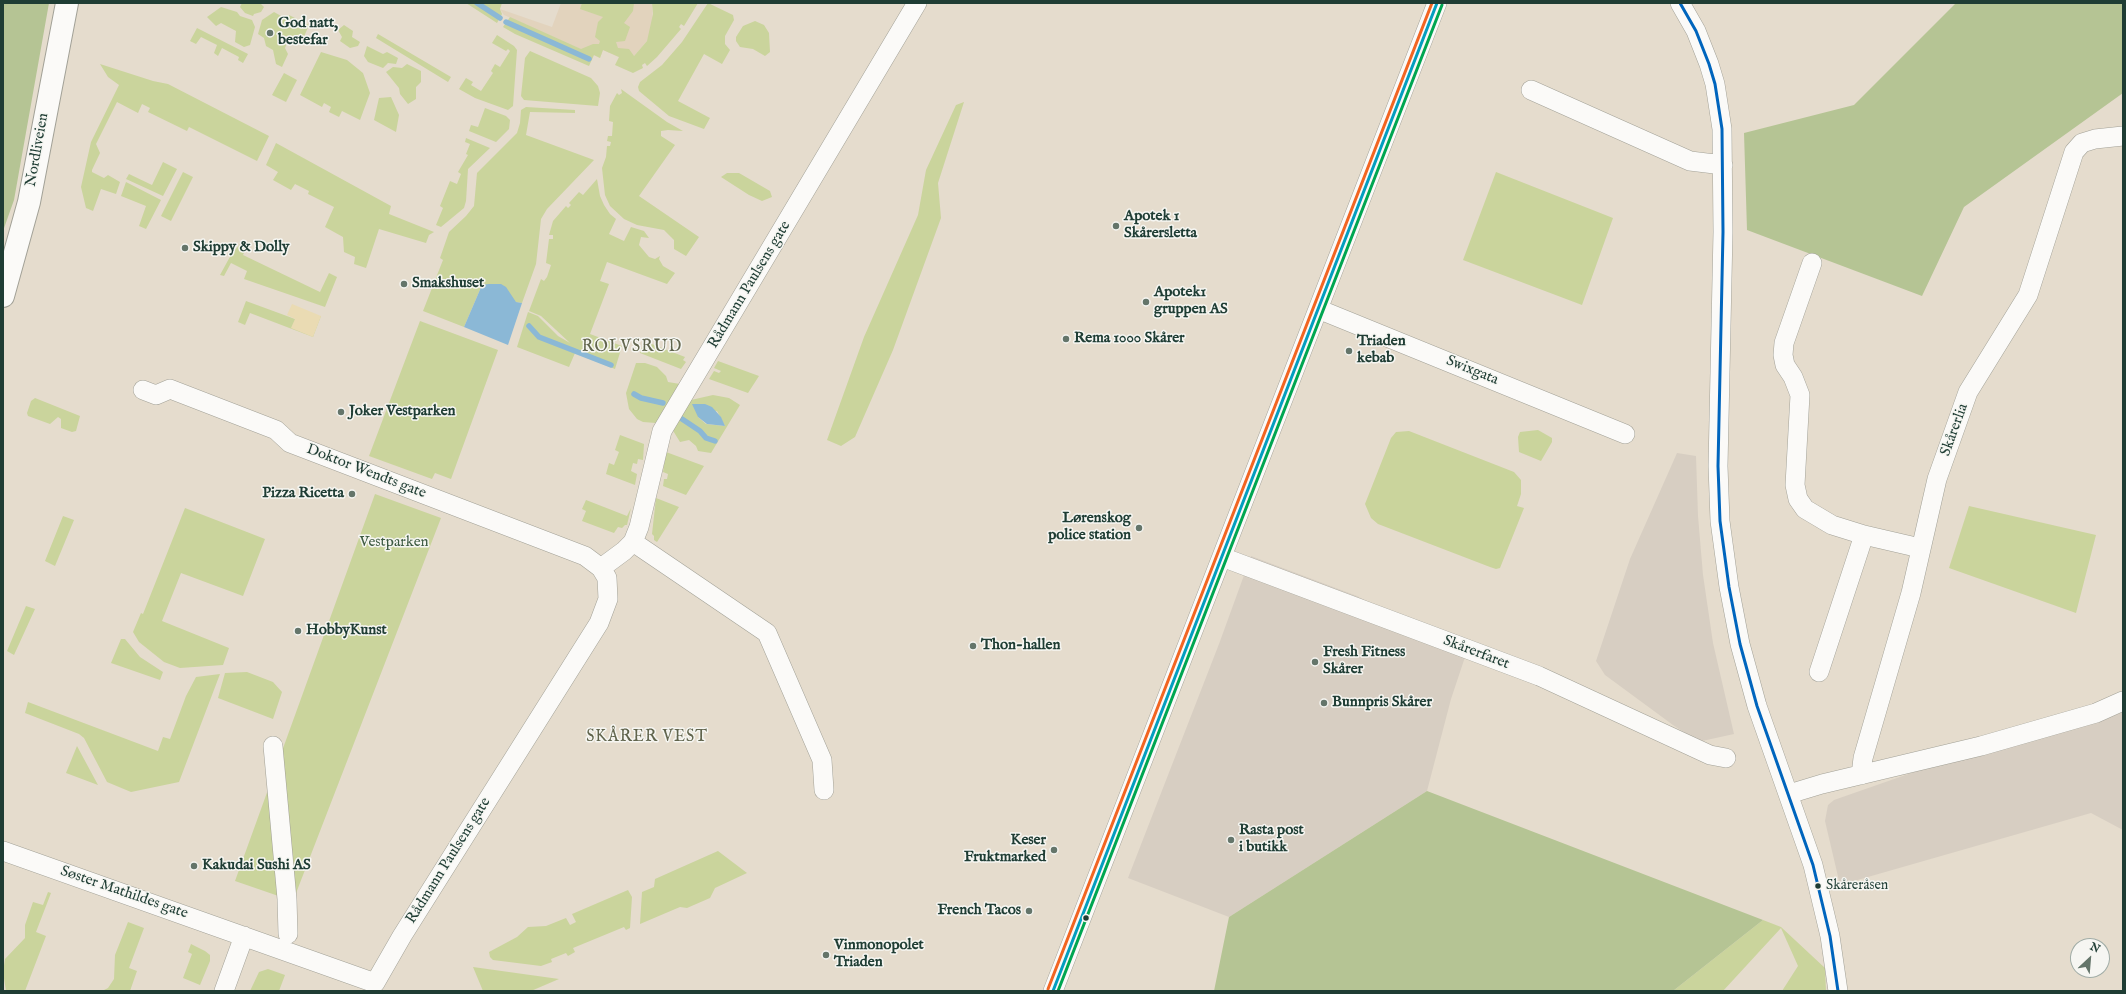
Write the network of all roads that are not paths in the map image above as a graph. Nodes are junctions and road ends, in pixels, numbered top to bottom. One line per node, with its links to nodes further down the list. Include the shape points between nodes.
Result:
1 (67, 3): 9 (main road, Nordliveien, via 29,202)
2 (917, 3): 14 (street, Rådmann Paulsens gate, via 662,431 640,527)
3 (1436, 3): 10 (street)
4 (1680, 3): 7 (street, via 1696,31 1715,84 1722,129)
5 (1531, 90): 7 (street, via 1690,161)
6 (2123, 136): 15 (street, Skårerlia, via 2094,139 2082,143 2074,152 2028,295 1968,392 1937,479)
7 (1723, 165): 24 (street, via 1718,419 1720,527 1733,614 1748,676)
8 (1812, 263): 13 (street, via 1784,343 1783,355 1800,396 1794,485 1798,499 1805,509 1817,518)
9 (3, 296)
10 (1318, 309): 12 (street, Swixgata); 16 (street)
11 (143, 390): 17 (street, Doktor Wendts gate, via 156,395 170,388 276,430 290,443 579,553)
12 (1626, 434)
13 (1864, 535): 15 (street); 18 (street)
14 (633, 542): 17 (street, Rådmann Paulsens gate); 23 (street, via 767,633 822,760)
15 (1920, 548): 22 (street, Skårerlia, via 1911,593)
16 (1222, 557): 21 (street, Skårerfaret, via 1539,676 1710,755); 29 (street)
17 (597, 564): 27 (street, Rådmann Paulsens gate, via 607,578 609,591 599,623 375,983)
18 (1819, 672)
19 (2123, 701): 22 (street, via 2096,713 1981,746)
20 (273, 746): 26 (street)
21 (1726, 758)
22 (1860, 775): 24 (street)
23 (824, 790)
24 (1789, 794): 30 (street, via 1821,896)
25 (3, 851): 27 (street, Søster Mathildes gate)
26 (288, 934)
27 (244, 936): 28 (street)
28 (224, 991)
29 (1054, 991)
30 (1838, 991)

